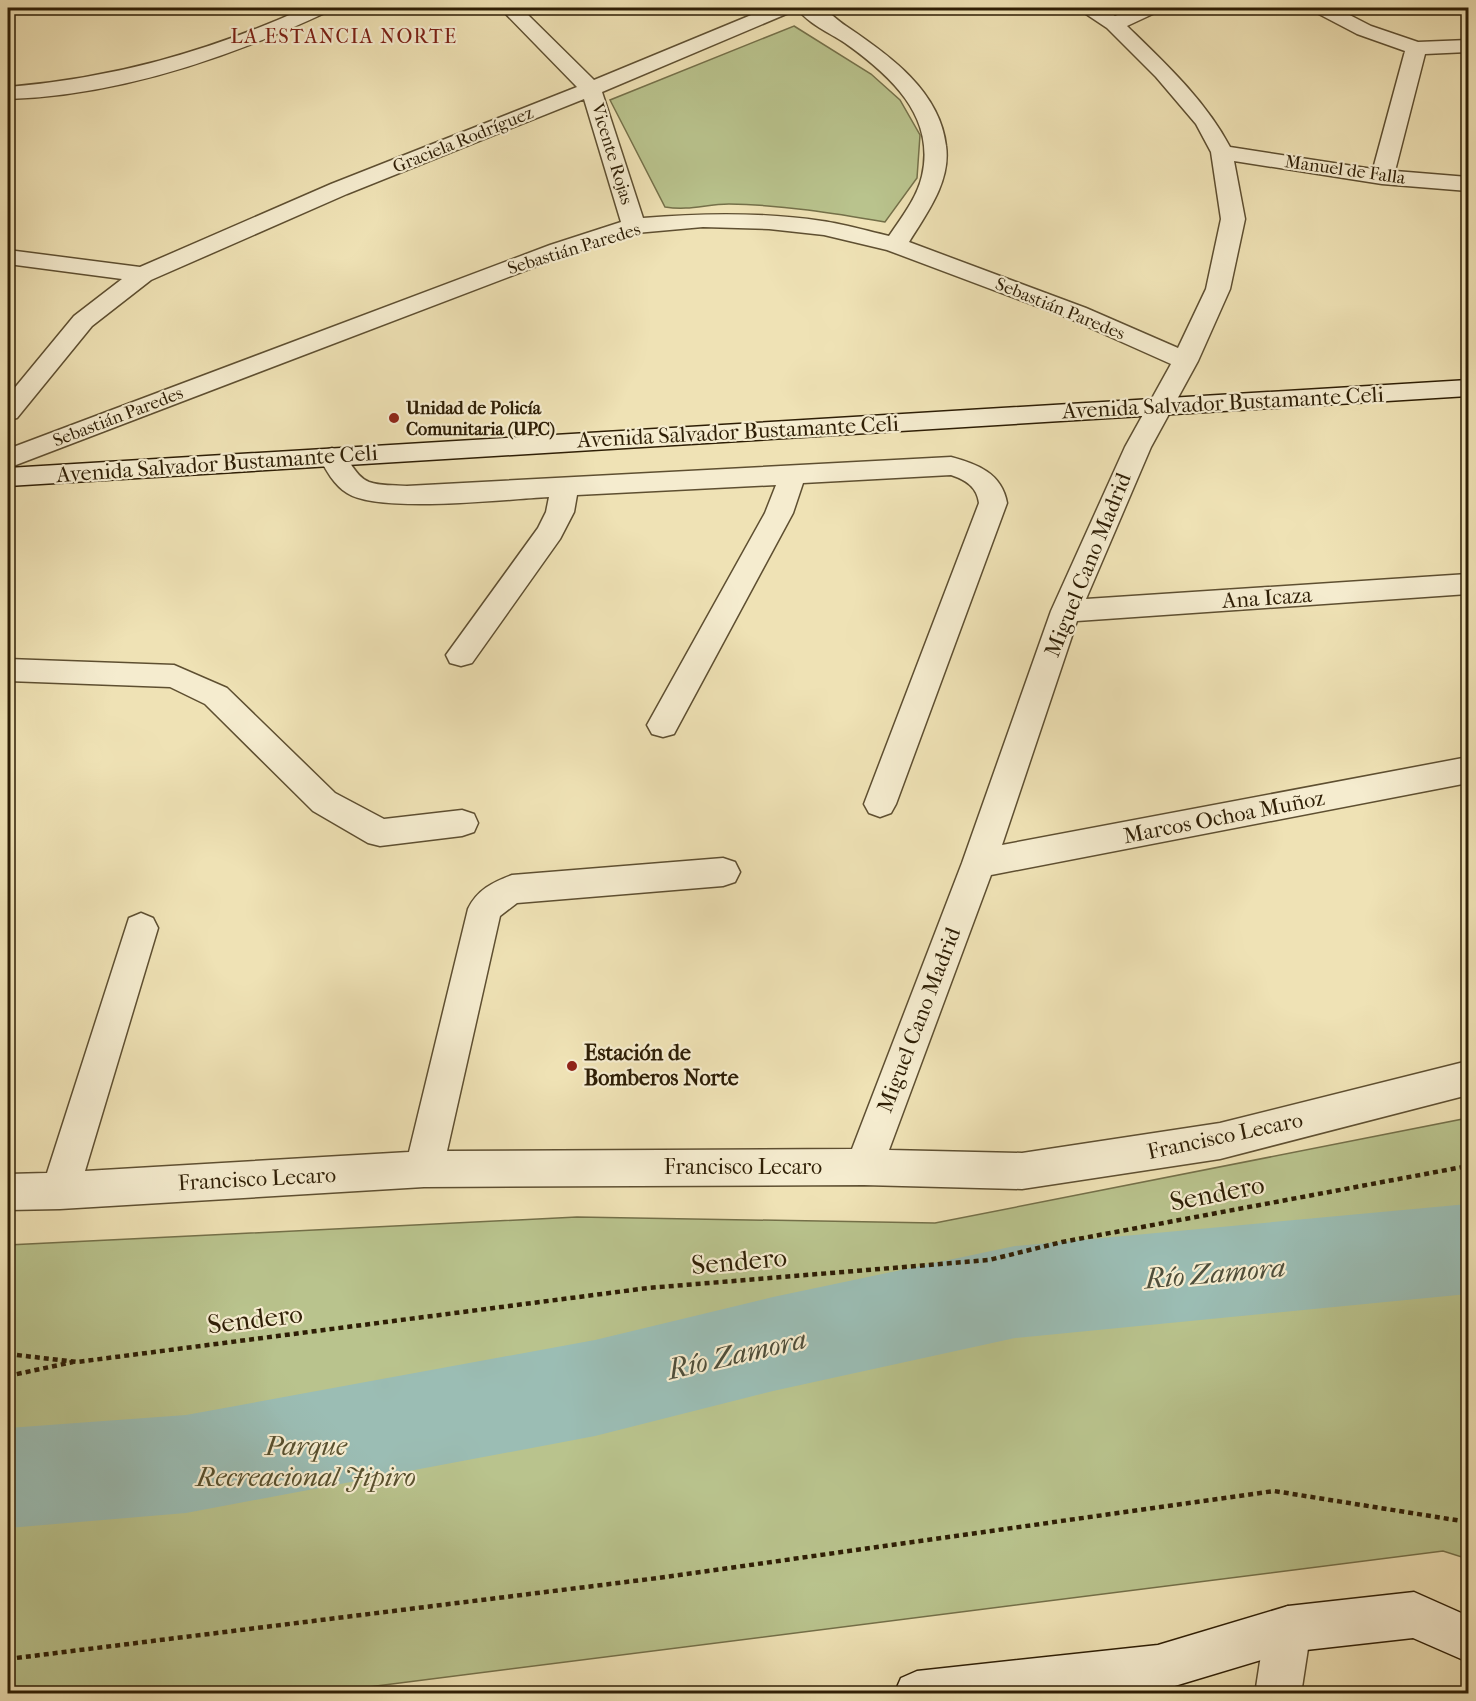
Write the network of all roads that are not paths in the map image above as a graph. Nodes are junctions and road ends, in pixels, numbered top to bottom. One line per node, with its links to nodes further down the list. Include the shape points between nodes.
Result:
1 (320, 8): 12 (street, via 279,28 168,65 104,80)
2 (510, 8): 11 (street, Vicente Rojas)
3 (784, 8): 11 (street, Graciela Rodríguez)
4 (807, 8): 17 (street, via 894,70 926,110 937,143 933,178)
5 (1090, 8): 8 (street, Miguel Cano Madrid)
6 (1150, 8): 8 (street)
7 (1322, 8): 10 (street, via 1364,30)
8 (1114, 24): 13 (street, Miguel Cano Madrid, via 1206,122)
9 (1468, 46): 10 (street)
10 (1416, 48): 14 (street)
11 (591, 89): 16 (street, Vicente Rojas); 19 (street, Graciela Rodríguez, via 339,189)
12 (8, 93)
13 (1222, 152): 14 (street, Manuel de Falla); 20 (street, Miguel Cano Madrid, via 1233,219 1218,289)
14 (1382, 177): 15 (street, Manuel de Falla)
15 (1468, 184)
16 (634, 226): 17 (street, Sebastián Paredes, via 703,220 769,222 824,228); 25 (street, Sebastián Paredes, via 558,250)
17 (895, 245): 20 (street, Sebastián Paredes, via 1077,313)
18 (8, 257): 19 (street)
19 (143, 275): 23 (street, Graciela Rodríguez, via 83,321)
20 (1185, 361): 22 (street, Miguel Cano Madrid)
21 (1468, 388): 22 (street, Avenida Salvador Bustamante Celi)
22 (1160, 407): 24 (street, Avenida Salvador Bustamante Celi); 30 (street, Miguel Cano Madrid, via 1138,447)
23 (8, 412)
24 (332, 457): 27 (street, Avenida Salvador Bustamante Celi); 28 (street, via 348,482 365,492 407,495)
25 (8, 459)
26 (790, 475): 28 (street); 33 (street, via 788,493 779,513); 35 (street, via 951,466 975,474 992,495 993,503)
27 (8, 477)
28 (564, 487): 31 (street, via 560,513 550,532)
29 (1468, 584): 30 (street, Ana Icaza)
30 (1066, 611): 37 (street, Miguel Cano Madrid)
31 (461, 655)
32 (8, 670): 36 (street, via 174,676 216,696 324,802 380,833)
33 (663, 725)
34 (1466, 776): 37 (street, Marcos Ochoa Muñoz)
35 (880, 804)
36 (462, 823)
37 (979, 863): 41 (street, Miguel Cano Madrid)
38 (723, 872): 42 (street, via 512,889 496,897 485,909)
39 (141, 928): 43 (street)
40 (1468, 1078): 41 (street, Francisco Lecaro, via 1220,1141 1022,1171)
41 (864, 1167): 42 (street, Francisco Lecaro)
42 (424, 1169): 43 (street, Francisco Lecaro)
43 (60, 1191): 44 (street, Francisco Lecaro)
44 (8, 1192)
45 (1288, 1629): 46 (street, via 1414,1616); 47 (street); 49 (street)
46 (1468, 1639)
47 (1142, 1681): 48 (street)
48 (917, 1694)
49 (1278, 1694)

